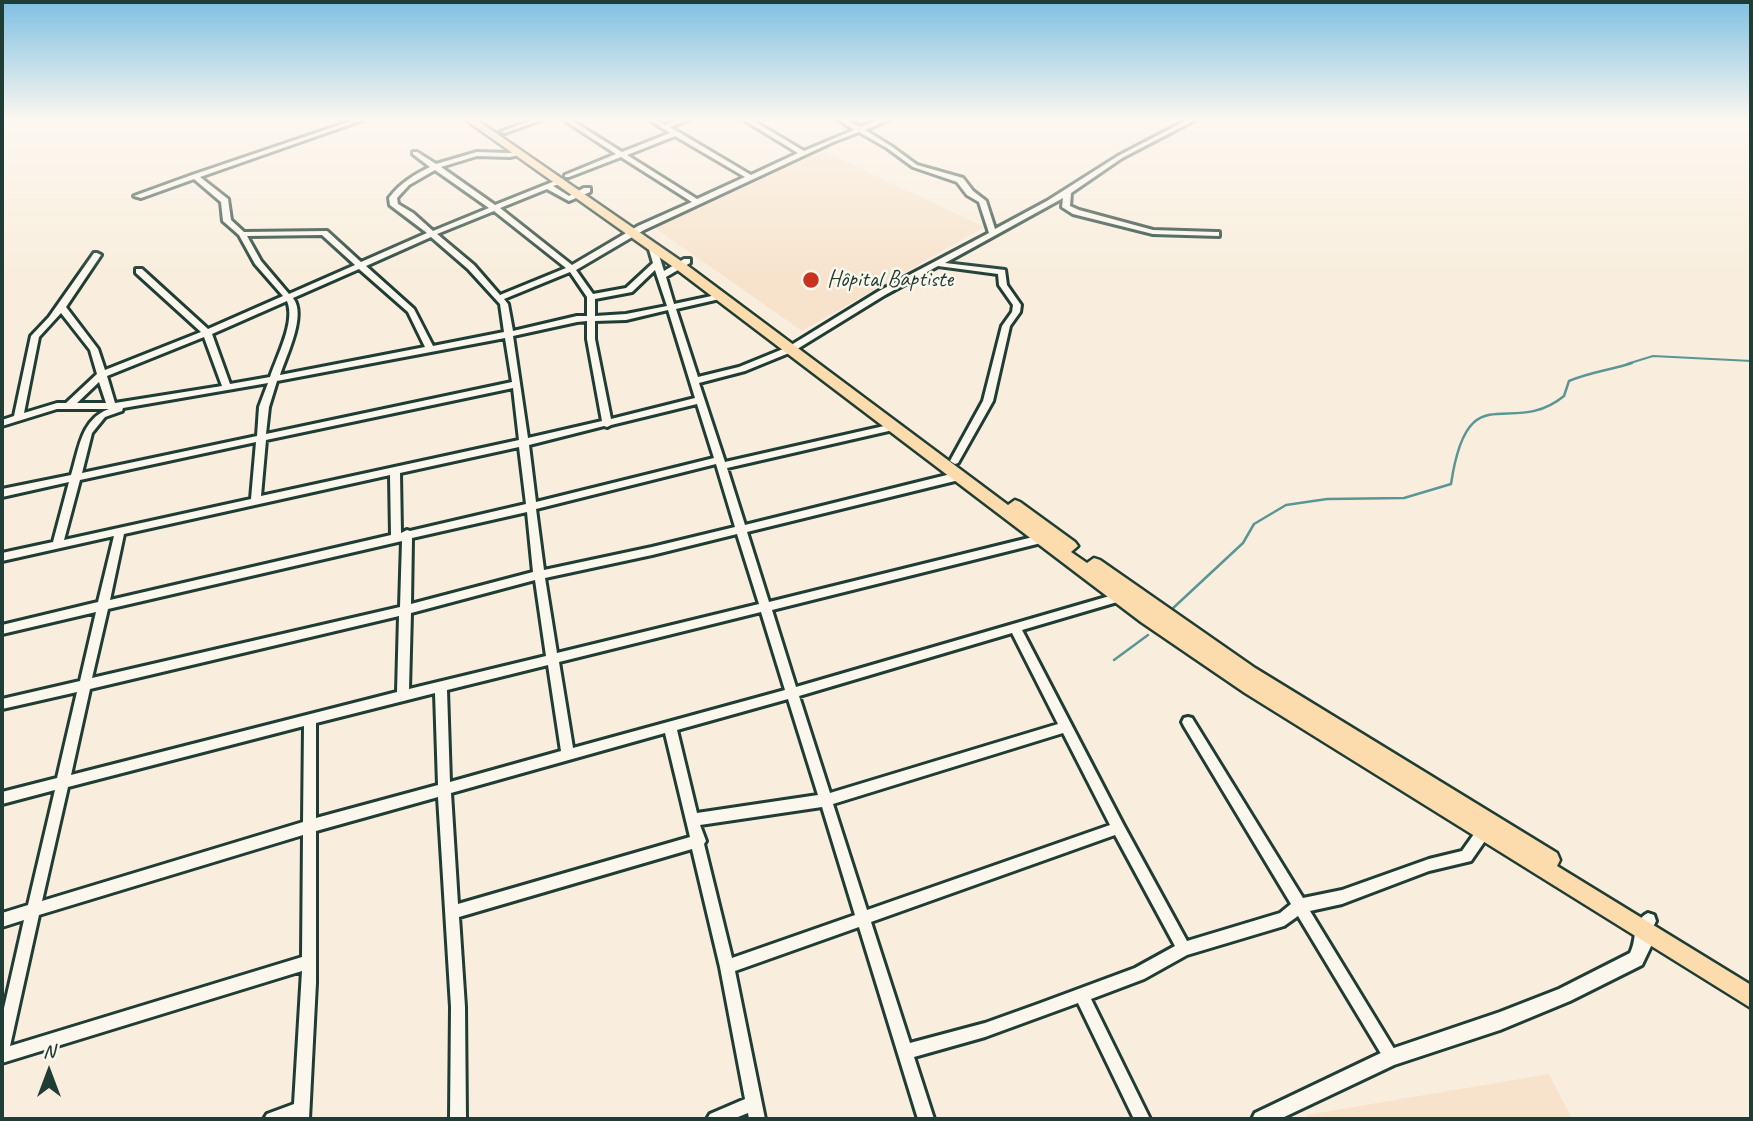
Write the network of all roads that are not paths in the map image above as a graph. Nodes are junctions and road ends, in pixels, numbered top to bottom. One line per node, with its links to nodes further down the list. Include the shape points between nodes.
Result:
1 (205, 172): 12 (street)
2 (424, 172): 24 (street, via 402,184 393,198 394,205)
3 (443, 172): 20 (street)
4 (553, 172): 13 (main road)
5 (556, 172): 13 (main road)
6 (578, 172): 13 (street)
7 (650, 172): 19 (street)
8 (741, 172): 14 (street)
9 (764, 172): 14 (street)
10 (935, 172): 22 (street, via 960,180 982,201)
11 (1096, 172): 17 (street)
12 (194, 176): 18 (street); 23 (street, via 225,201 227,220)
13 (563, 178): 15 (street); 16 (main road)
14 (751, 178): 19 (street)
15 (548, 186): 16 (street, via 569,199); 20 (street)
16 (583, 192): 21 (main road)
17 (1067, 192): 22 (street); 25 (street, via 1066,207 1076,212 1153,232)
18 (138, 196)
19 (697, 202): 21 (street)
20 (496, 209): 24 (street); 32 (street)
21 (637, 231): 26 (main road); 28 (main road); 32 (street)
22 (992, 233): 30 (street)
23 (242, 234): 31 (street, via 324,233); 36 (street, via 258,262)
24 (432, 234): 31 (street); 37 (street)
25 (1216, 234)
26 (652, 246): 28 (main road); 29 (street)
27 (97, 255): 41 (street)
28 (683, 263): 34 (street); 35 (main road)
29 (657, 264): 34 (street); 38 (street, via 629,290)
30 (936, 264): 45 (street); 63 (street, via 1002,272 1003,285 1017,305 1006,326 988,401)
31 (362, 266): 36 (street); 46 (street, via 411,311)
32 (572, 269): 37 (street); 38 (street)
33 (139, 271): 43 (street)
34 (662, 276): 40 (street)
35 (712, 287): 39 (street); 39 (street); 45 (main road)
36 (288, 296): 43 (street); 48 (street, via 295,314)
37 (500, 298): 44 (street)
38 (591, 298): 42 (street)
39 (697, 300): 40 (street)
40 (669, 306): 42 (street); 49 (street)
41 (61, 307): 47 (street, via 94,349); 56 (street, via 49,326 35,336)
42 (592, 320): 44 (street, via 577,319); 58 (street, via 591,339)
43 (207, 333): 47 (street); 51 (street)
44 (510, 334): 46 (street); 50 (street)
45 (794, 347): 49 (street, via 741,369); 59 (main road); 63 (main road)
46 (431, 350): 48 (street)
47 (102, 375): 54 (street); 55 (street)
48 (273, 378): 51 (street); 60 (street, via 264,407)
49 (695, 381): 52 (street)
50 (517, 384): 60 (street); 61 (street)
51 (227, 388): 53 (street)
52 (701, 400): 58 (street); 62 (street)
53 (133, 404): 55 (street); 65 (street, via 102,415 93,425)
54 (69, 405): 55 (street); 56 (street)
55 (111, 406)
56 (19, 416): 57 (street)
57 (2, 423)
58 (607, 424): 61 (street)
59 (893, 427): 62 (street); 63 (main road)
60 (262, 437): 65 (street); 67 (street)
61 (522, 443): 64 (street); 68 (street)
62 (721, 463): 68 (street); 69 (street)
63 (957, 469): 69 (street); 72 (main road); 107 (main road, via 1249,673)
64 (395, 471): 67 (street); 71 (street)
65 (75, 477): 66 (street); 73 (street)
66 (2, 493)
67 (257, 499): 70 (street)
68 (531, 507): 71 (street); 75 (street)
69 (741, 530): 75 (street); 78 (street)
70 (120, 531): 73 (street); 77 (street)
71 (402, 536): 77 (street); 79 (street)
72 (1041, 539): 76 (main road); 78 (street)
73 (57, 545): 74 (street)
74 (2, 559)
75 (539, 575): 79 (street); 82 (street)
76 (1120, 597): 81 (street); 100 (main road, via 1251,688)
77 (105, 604): 80 (street); 83 (street)
78 (764, 607): 82 (street); 85 (street)
79 (405, 611): 83 (street); 86 (street)
80 (2, 629)
81 (1016, 629): 85 (street); 91 (street)
82 (553, 659): 84 (street); 92 (street)
83 (86, 685): 87 (street); 93 (street)
84 (441, 686): 86 (street); 94 (street)
85 (792, 693): 90 (street); 96 (street)
86 (403, 696): 88 (street)
87 (2, 704)
88 (310, 719): 93 (street); 98 (street)
89 (1188, 722): 102 (street)
90 (670, 727): 92 (street); 97 (street)
91 (1065, 727): 96 (street); 99 (street)
92 (568, 754): 94 (street)
93 (64, 785): 95 (street); 103 (street)
94 (444, 789): 98 (street); 104 (street)
95 (2, 798)
96 (826, 800): 97 (street); 105 (street)
97 (694, 820): 101 (street)
98 (311, 826): 103 (street); 109 (street)
99 (1118, 828): 105 (street); 108 (street)
100 (1483, 831): 102 (street, via 1466,856); 107 (main road)
101 (699, 841): 104 (street); 110 (street)
102 (1300, 906): 108 (street, via 1284,919); 117 (street)
103 (35, 910): 106 (street); 114 (street)
104 (453, 912): 122 (street)
105 (863, 918): 110 (street); 115 (street)
106 (2, 920)
107 (1646, 926): 111 (main road); 113 (main road); 117 (street, via 1636,959 1500,1021)
108 (1184, 949): 112 (street, via 1139,974)
109 (309, 962): 116 (street); 119 (street)
110 (727, 967): 118 (street)
111 (1751, 985)
112 (1082, 995): 115 (street, via 985,1030); 126 (street)
113 (1751, 997)
114 (2, 1048)
115 (904, 1052): 125 (street)
116 (2, 1056)
117 (1391, 1056): 120 (street)
118 (754, 1103): 123 (street); 124 (street)
119 (301, 1114): 121 (street)
120 (1267, 1118)
121 (272, 1119)
122 (458, 1119)
123 (715, 1119)
124 (757, 1119)
125 (926, 1119)
126 (1142, 1119)

